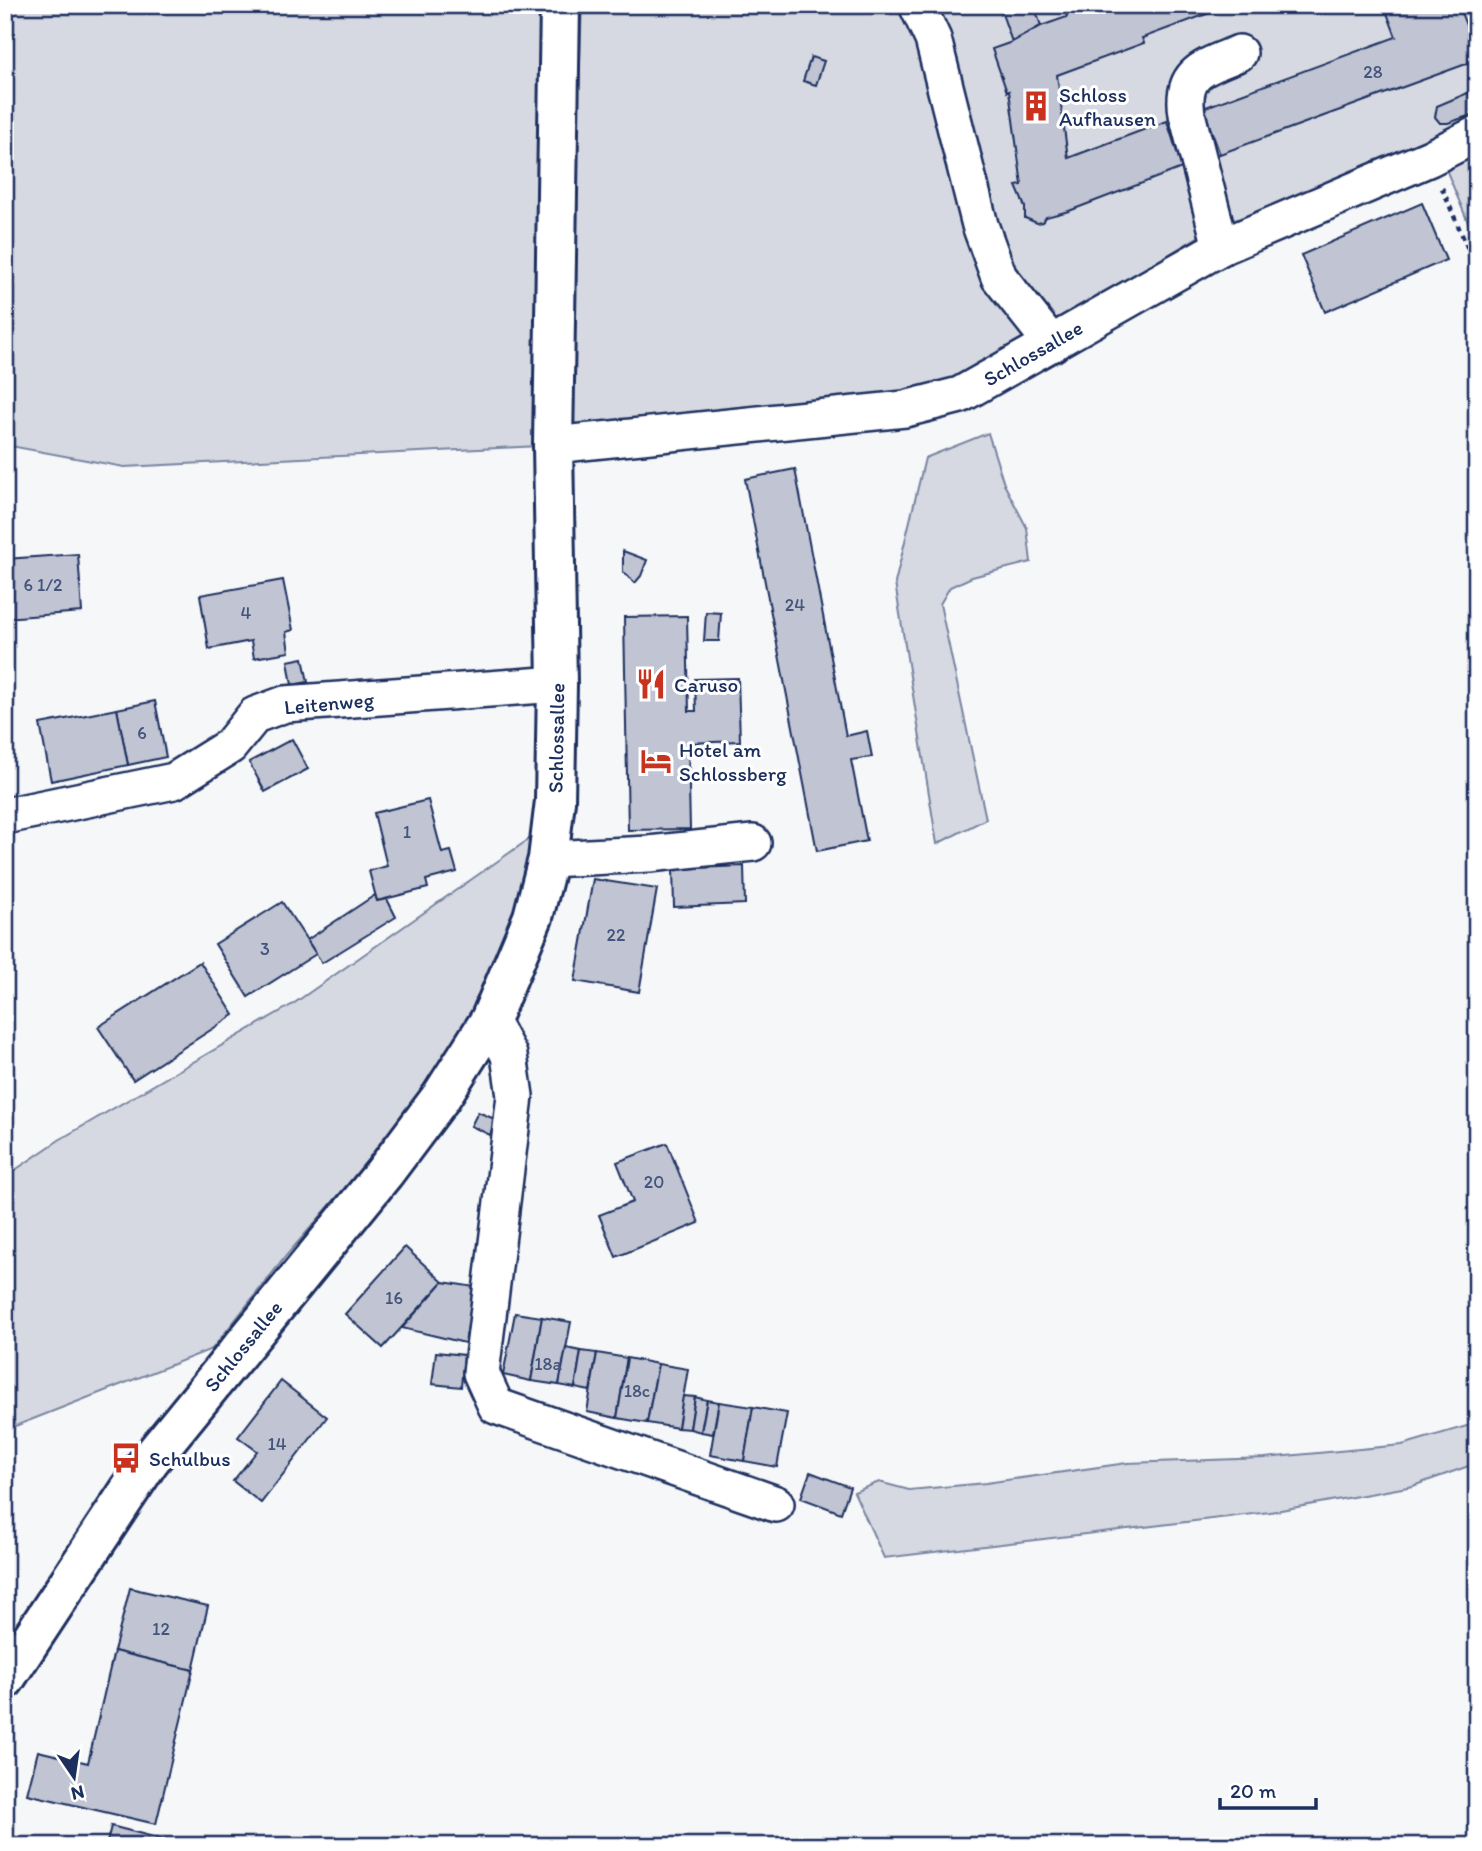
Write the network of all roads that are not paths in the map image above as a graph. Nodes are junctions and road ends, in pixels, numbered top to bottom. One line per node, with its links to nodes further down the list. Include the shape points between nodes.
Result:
1 (561, 5): 7 (main road, Schlossallee)
2 (917, 5): 6 (street, via 933,39 980,225 999,277)
3 (1239, 54): 5 (street, via 1199,71 1185,94)
4 (1477, 134): 5 (street, Schlossallee)
5 (1221, 247): 6 (street, Schlossallee)
6 (1052, 344): 7 (street, Schlossallee, via 960,394 905,408)
7 (553, 445): 8 (main road, Schlossallee)
8 (557, 684): 9 (street, Leitenweg, via 285,704 255,715 230,746 174,781); 11 (main road, Schlossallee, via 555,801)
9 (5, 816)
10 (753, 843): 11 (street)
11 (548, 859): 12 (main road, Schlossallee, via 533,917)
12 (489, 1020): 13 (street, via 509,1055 516,1096 481,1373 488,1393 496,1406); 14 (main road, Schlossallee, via 441,1097 384,1173 149,1461)
13 (776, 1504)
14 (5, 1679)

